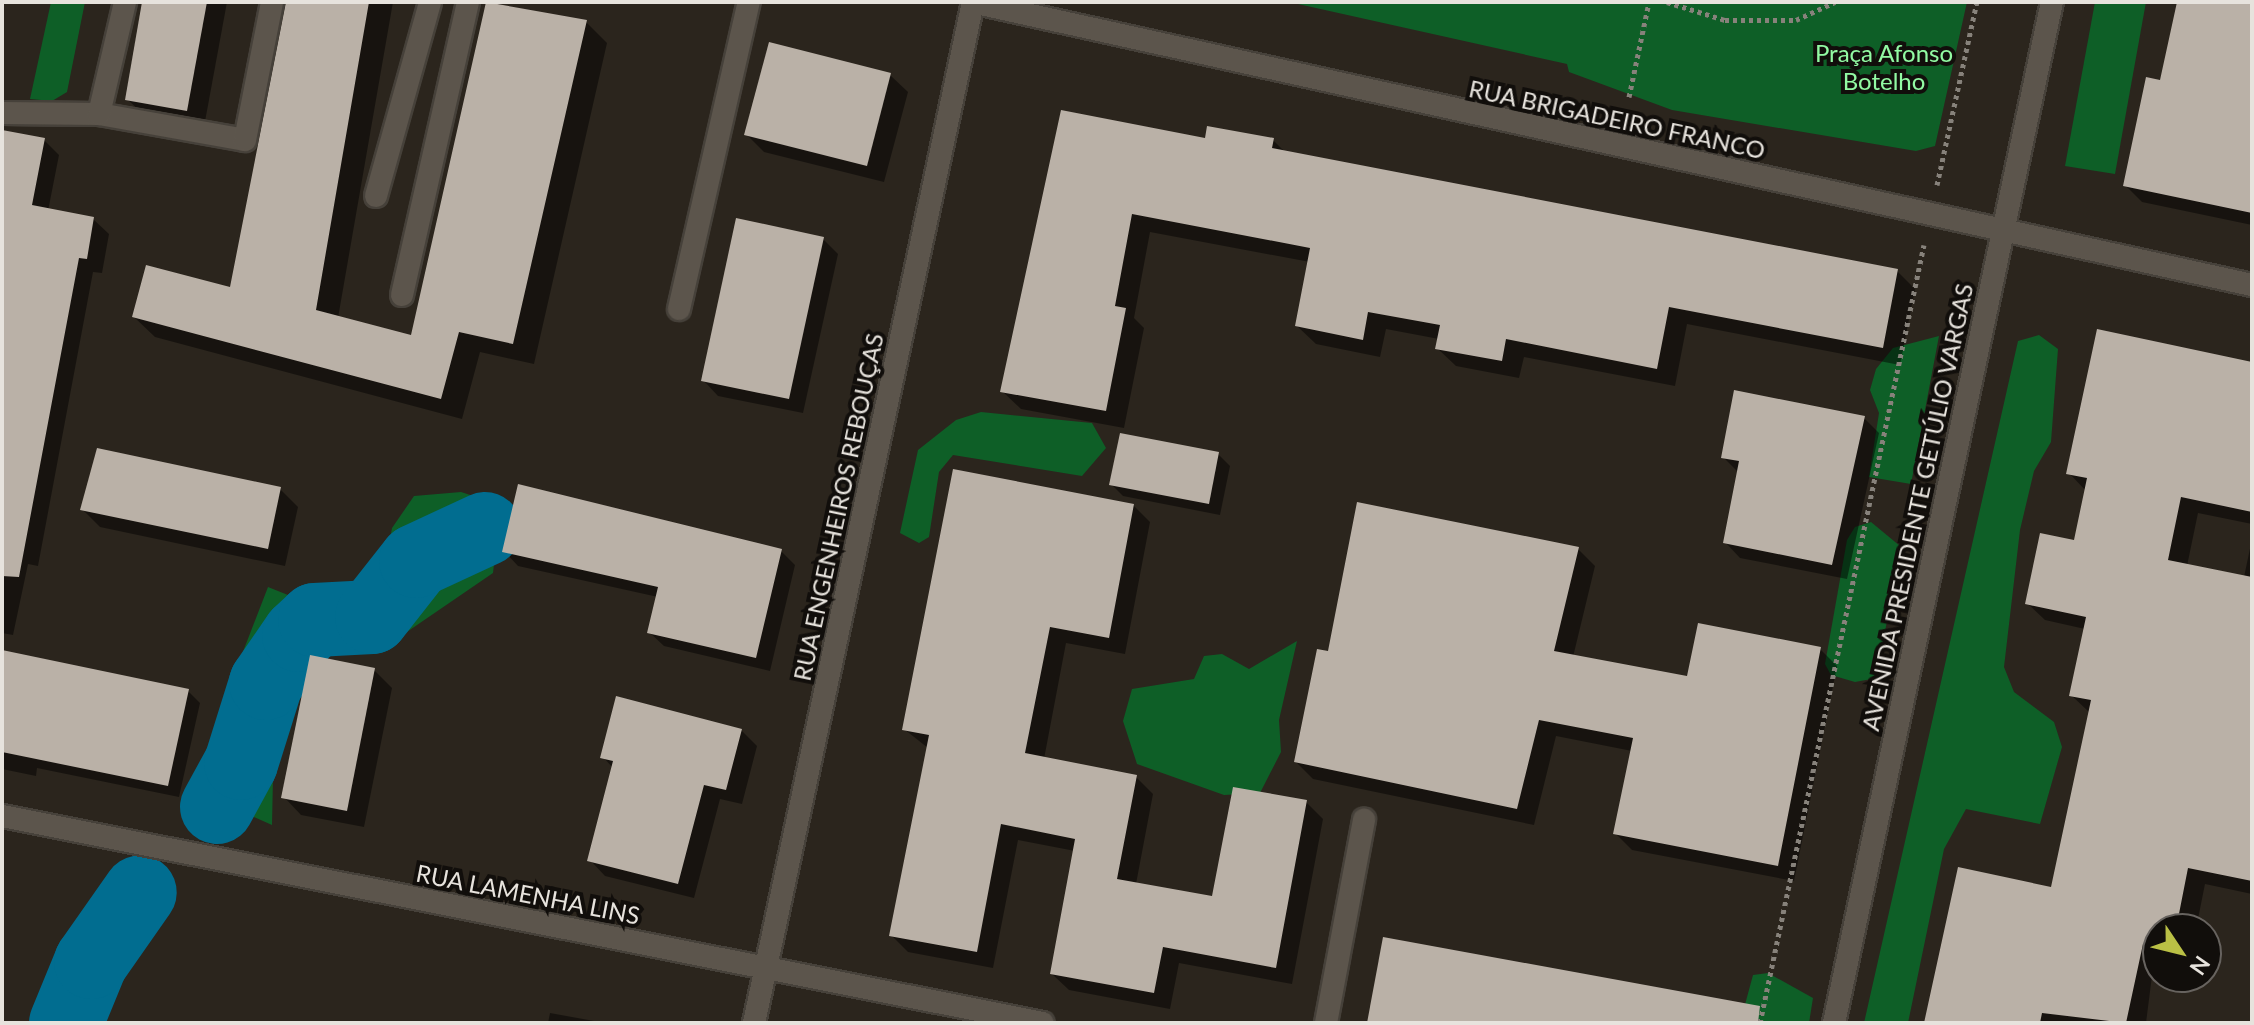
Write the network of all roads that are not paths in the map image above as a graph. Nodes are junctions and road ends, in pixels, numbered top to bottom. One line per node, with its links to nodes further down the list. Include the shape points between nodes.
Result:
1 (125, 2): 9 (main road)
2 (272, 2): 9 (main road, via 245,140)
3 (430, 2): 10 (main road)
4 (468, 2): 13 (main road)
5 (749, 2): 14 (main road)
6 (972, 2): 11 (main road, RUA BRIGADEIRO FRANCO); 17 (main road, RUA ENGENHEIROS REBOUÇAS)
7 (2052, 2): 11 (main road, AVENIDA PRESIDENTE GETÚLIO VARGAS)
8 (2, 113): 9 (main road)
9 (99, 114)
10 (376, 196)
11 (2003, 230): 12 (main road, RUA BRIGADEIRO FRANCO); 21 (main road, AVENIDA PRESIDENTE GETÚLIO VARGAS)
12 (2252, 285)
13 (402, 295)
14 (679, 309)
15 (2, 816): 17 (main road, RUA LAMENHA LINS)
16 (1364, 820): 20 (main road)
17 (766, 968): 18 (main road, RUA ENGENHEIROS REBOUÇAS); 19 (main road, RUA LAMENHA LINS)
18 (754, 1023)
19 (1043, 1023)
20 (1326, 1023)
21 (1834, 1023)

